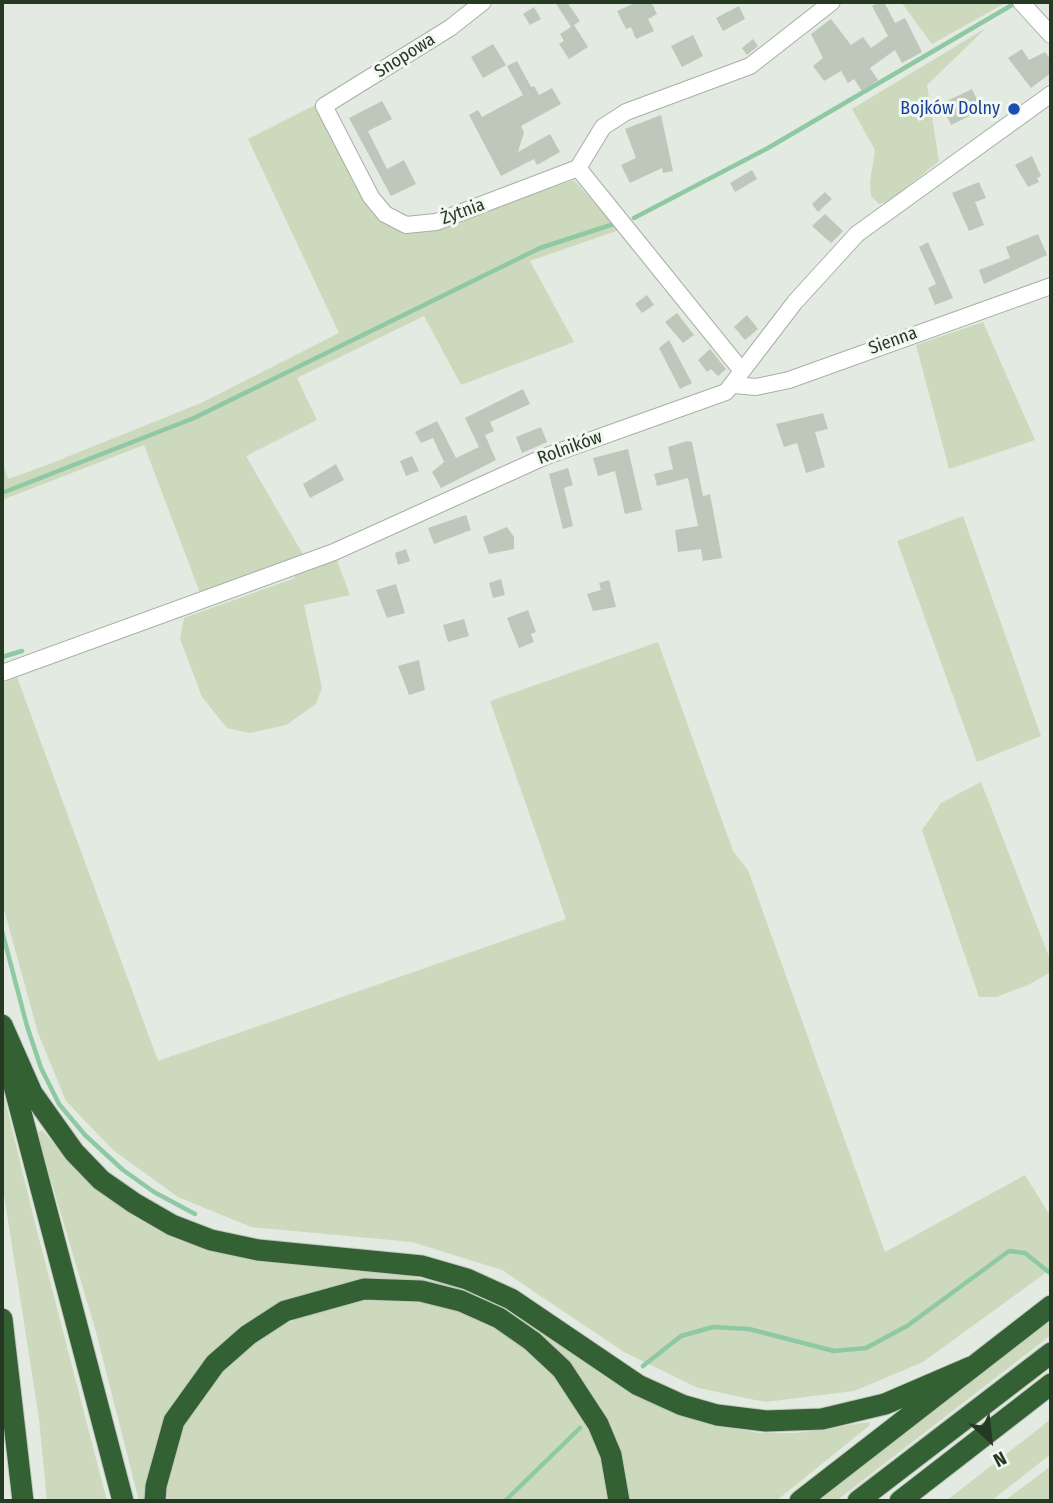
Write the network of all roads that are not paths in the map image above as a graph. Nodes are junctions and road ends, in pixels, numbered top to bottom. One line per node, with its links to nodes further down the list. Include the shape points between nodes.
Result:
1 (483, 2): 6 (street, Snopowa, via 450,28)
2 (832, 2): 7 (street, via 750,66 626,112 603,127)
3 (1022, 3): 4 (street)
4 (1051, 34)
5 (1051, 94): 9 (street, Rolników, via 857,234 795,302)
6 (324, 106): 7 (street, Żytnia, via 371,197 385,214 406,225 436,222)
7 (578, 168): 9 (street)
8 (1051, 286): 9 (street, Sienna, via 789,380 756,387)
9 (738, 378): 10 (street, Rolników, via 714,398 544,457 334,552)
10 (2, 673)
11 (2, 1025): 16 (highway, via 32,1093 74,1152 134,1203 211,1240 258,1250 422,1266 467,1279 511,1299 638,1385 717,1415 766,1421 822,1419 885,1404)
12 (2, 1039): 20 (highway)
13 (1051, 1306): 16 (highway)
14 (2, 1319): 19 (highway)
15 (1051, 1353): 24 (highway)
16 (971, 1367): 23 (highway)
17 (1051, 1384): 18 (highway)
18 (983, 1435): 25 (highway); 26 (highway)
19 (23, 1501)
20 (123, 1501)
21 (155, 1501): 22 (highway, via 174,1421 215,1364 285,1311 364,1289 421,1291 461,1301 499,1318 531,1341 562,1369 598,1424 611,1455)
22 (619, 1501)
23 (800, 1501)
24 (859, 1501)
25 (900, 1501)
26 (910, 1501)

